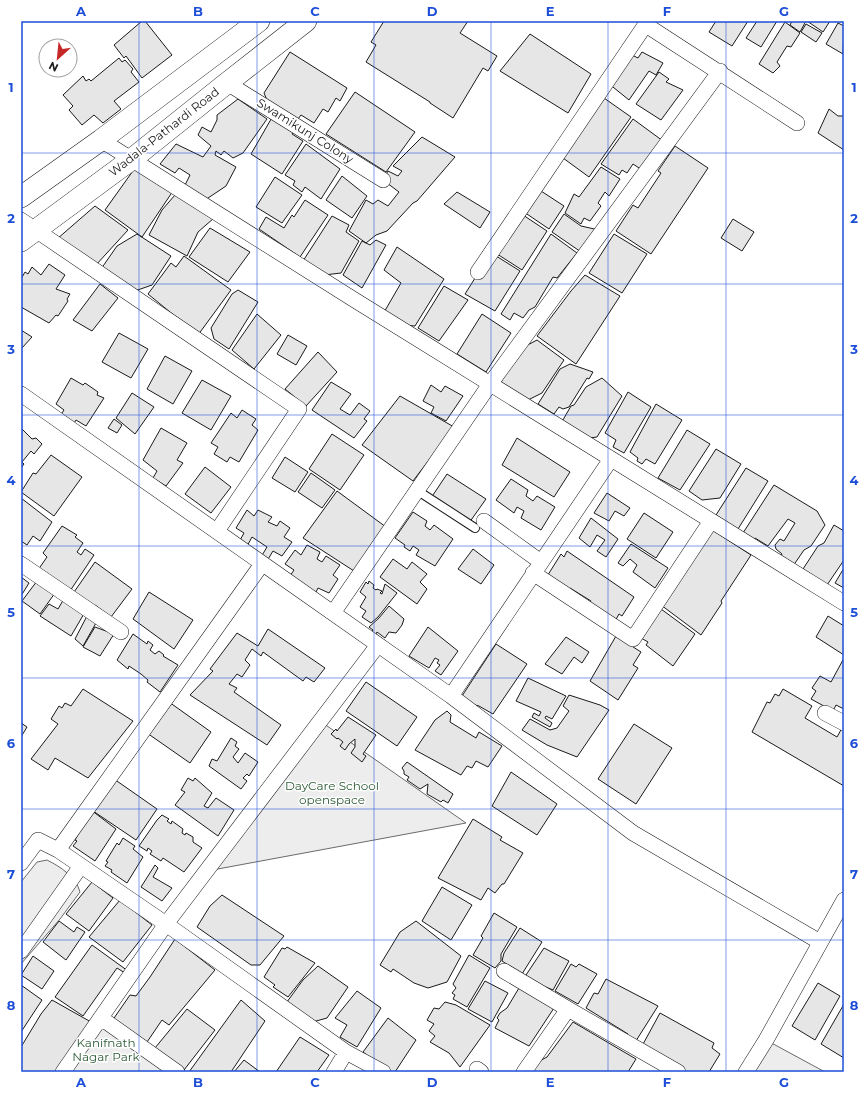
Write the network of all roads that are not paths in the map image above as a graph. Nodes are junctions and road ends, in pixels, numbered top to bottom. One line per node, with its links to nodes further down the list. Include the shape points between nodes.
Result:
1 (259, 21): 7 (main road)
2 (306, 21): 5 (main road, Wadala-Pathardi Road)
3 (647, 23): 4 (street); 12 (street)
4 (720, 72): 6 (street); 13 (street)
5 (226, 82): 8 (main road, Wadala-Pathardi Road); 9 (street, Swamikunj Colony)
6 (797, 123)
7 (101, 140): 8 (street); 10 (main road)
8 (132, 159): 11 (main road, Wadala-Pathardi Road); 13 (street)
9 (383, 180)
10 (21, 197)
11 (26, 231): 19 (street, via 299,409)
12 (478, 272)
13 (490, 384): 15 (street); 16 (street)
14 (21, 394): 19 (street)
15 (611, 459): 17 (street); 22 (street)
16 (418, 491): 18 (lane); 24 (street)
17 (711, 521): 22 (street, via 633,639); 23 (street)
18 (479, 525): 22 (street)
19 (217, 531): 21 (street)
20 (21, 564): 25 (street)
21 (262, 564): 24 (street); 30 (street)
22 (537, 568): 27 (street)
23 (844, 603)
24 (333, 613): 26 (street)
25 (121, 632)
26 (378, 645): 27 (street); 34 (street)
27 (451, 696): 35 (street, via 632,833)
28 (825, 713): 29 (street)
29 (844, 724)
30 (58, 850): 31 (street, via 38,840); 32 (street)
31 (21, 863)
32 (81, 866): 34 (street); 36 (street)
33 (844, 900): 35 (street)
34 (166, 924): 39 (street); 40 (street)
35 (820, 942): 47 (street)
36 (21, 950)
37 (504, 971): 38 (street)
38 (568, 1010): 45 (street); 46 (street)
39 (101, 1018): 41 (street); 42 (street)
40 (346, 1052): 43 (street); 44 (street)
41 (62, 1072)
42 (177, 1072)
43 (334, 1072)
44 (383, 1072)
45 (524, 1072)
46 (678, 1072)
47 (746, 1072)

